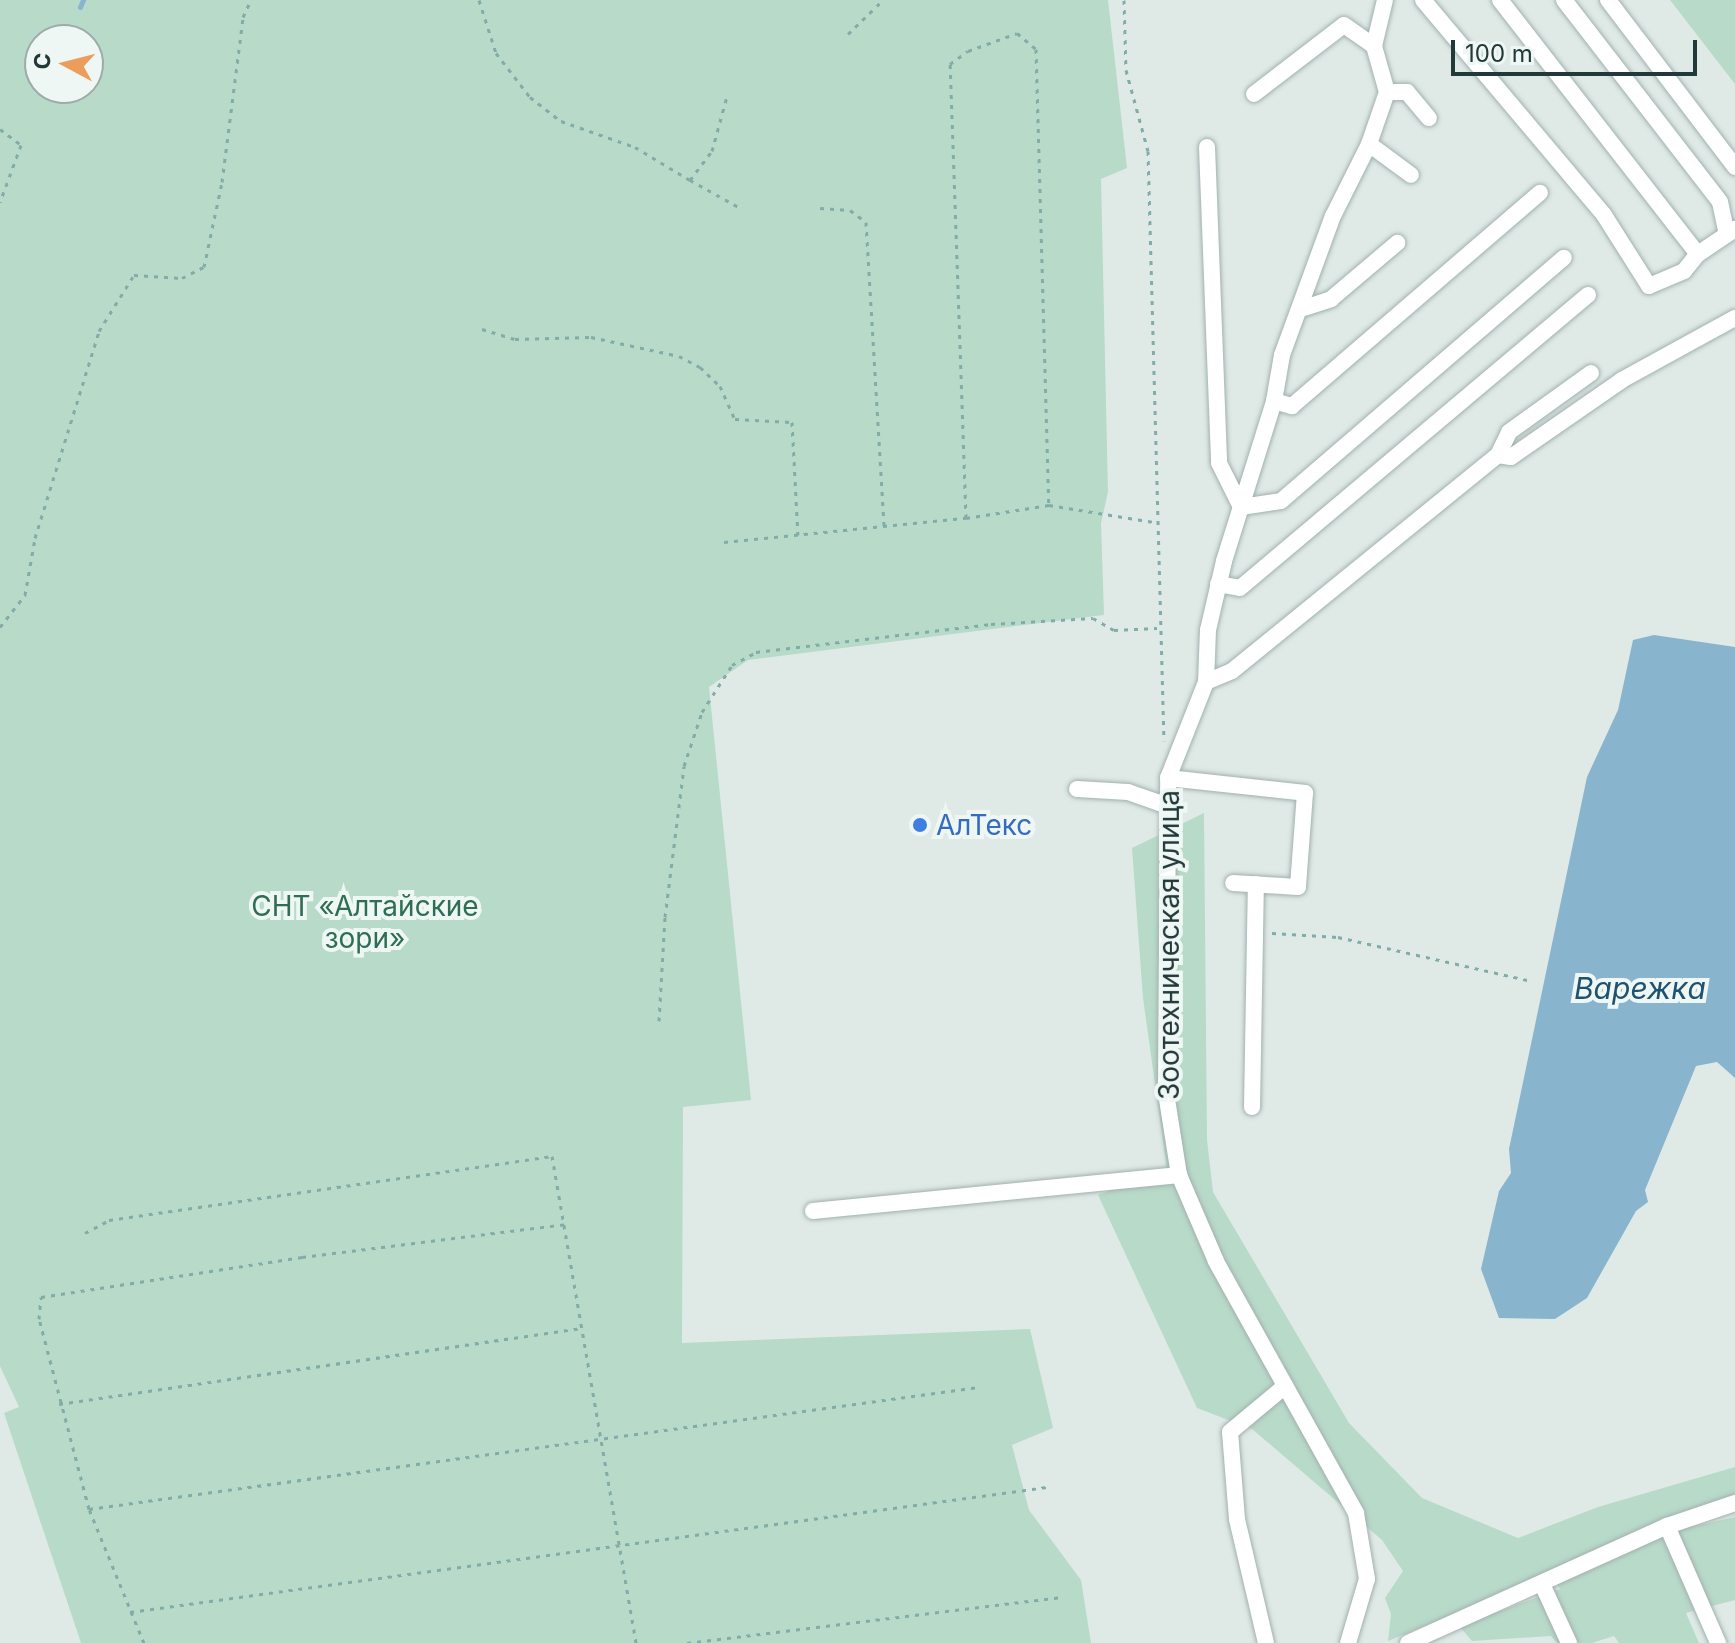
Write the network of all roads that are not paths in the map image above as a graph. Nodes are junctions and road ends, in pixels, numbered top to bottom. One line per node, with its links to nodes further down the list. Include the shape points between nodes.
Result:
1 (1385, 0): 6 (street)
2 (1423, 0): 17 (street, via 1604,215 1649,286 1684,271)
3 (1500, 0): 17 (street)
4 (1564, 0): 15 (street, via 1720,202)
5 (1608, 0): 12 (street)
6 (1374, 46): 7 (street); 8 (street, via 1344,25)
7 (1387, 92): 9 (street, via 1407,92); 10 (street, Зоотехническая улица)
8 (1254, 94)
9 (1429, 118)
10 (1369, 144): 13 (street); 20 (street, Зоотехническая улица, via 1333,216)
11 (1207, 147): 25 (street, via 1219,463)
12 (1735, 167)
13 (1411, 175)
14 (1540, 193): 23 (street, via 1292,406)
15 (1731, 232): 17 (street)
16 (1397, 243): 20 (street, via 1331,299)
17 (1698, 254)
18 (1564, 258): 25 (street, via 1281,501)
19 (1588, 295): 26 (street, via 1240,588)
20 (1301, 309): 23 (street, Зоотехническая улица, via 1282,355)
21 (1735, 318): 24 (street, via 1622,380 1511,457)
22 (1591, 373): 24 (street, via 1509,432)
23 (1274, 401): 25 (street, Зоотехническая улица)
24 (1498, 455): 27 (street, via 1232,671)
25 (1241, 507): 26 (street, Зоотехническая улица)
26 (1218, 584): 27 (street, Зоотехническая улица, via 1208,630)
27 (1206, 682): 28 (street, Зоотехническая улица)
28 (1168, 778): 30 (street, Зоотехническая улица); 32 (street, via 1305,793 1298,887)
29 (1077, 789): 30 (street, via 1128,792)
30 (1168, 806): 34 (street, Зоотехническая улица, via 1166,1093)
31 (1233, 883): 32 (street)
32 (1256, 884): 33 (street)
33 (1252, 1107)
34 (1179, 1175): 35 (street); 36 (street, Зоотехническая улица, via 1216,1261)
35 (813, 1211)
36 (1285, 1386): 40 (street, via 1230,1432 1237,1519); 41 (street, Зоотехническая улица, via 1356,1513 1367,1579)
37 (1735, 1503): 38 (street)
38 (1667, 1526): 39 (street); 44 (street)
39 (1542, 1584): 42 (street); 43 (street)
40 (1266, 1643)
41 (1348, 1643)
42 (1408, 1643)
43 (1569, 1643)
44 (1718, 1643)

